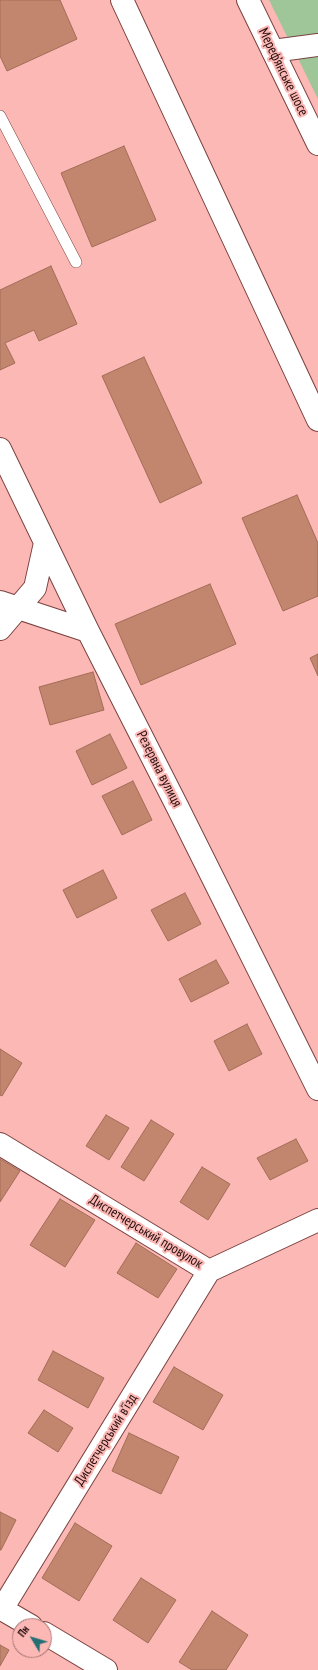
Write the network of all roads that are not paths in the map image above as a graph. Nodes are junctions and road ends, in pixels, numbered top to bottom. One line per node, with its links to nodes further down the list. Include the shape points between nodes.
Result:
1 (122, 0): 8 (main road)
2 (248, 0): 4 (main road, Мереф’янське шосе)
3 (318, 45): 4 (main road)
4 (273, 51): 6 (main road, Мереф’янське шосе)
5 (0, 116): 7 (lane)
6 (318, 144)
7 (76, 262)
8 (318, 420)
9 (0, 449): 10 (main road, Резервна вулиця)
10 (45, 543): 11 (main road, via 35,588); 13 (main road, Резервна вулиця)
11 (9, 605): 12 (main road); 13 (main road)
12 (0, 629)
13 (88, 631): 14 (main road, Резервна вулиця)
14 (318, 1089)
15 (0, 1144): 17 (main road, Диспетчерський провулок)
16 (318, 1220): 17 (main road, Диспетчерський провулок)
17 (209, 1271): 18 (main road, Диспетчерський в’їзд)
18 (1, 1608): 19 (main road)
19 (18, 1618)
20 (52, 1639): 21 (main road)
21 (106, 1670)

